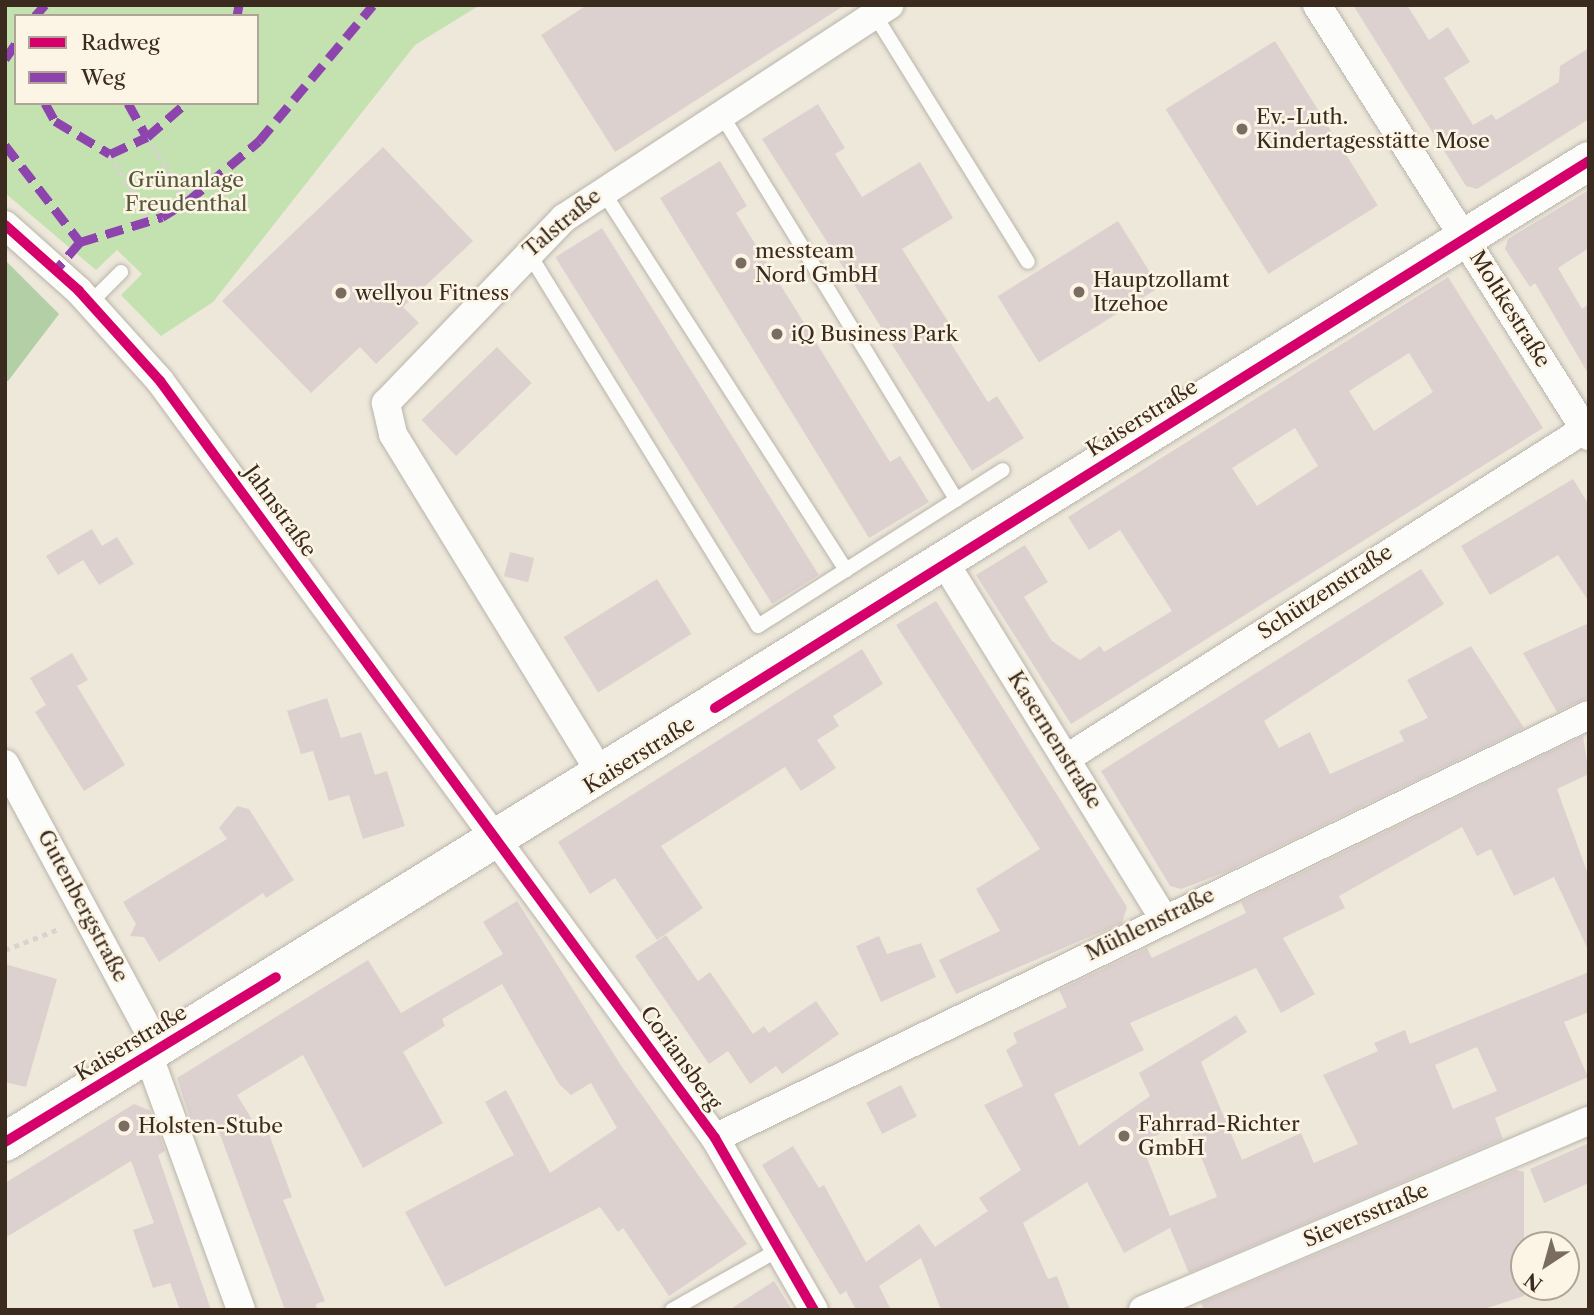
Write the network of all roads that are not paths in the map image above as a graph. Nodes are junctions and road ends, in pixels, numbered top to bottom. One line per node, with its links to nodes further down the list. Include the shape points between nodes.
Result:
1 (1317, 5): 7 (street, Moltkestraße)
2 (882, 11): 3 (street, Talstraße); 9 (lane)
3 (721, 114): 5 (street, Talstraße); 14 (lane)
4 (1589, 161): 7 (main road, Kaiserstraße)
5 (601, 190): 8 (street, Talstraße); 16 (lane)
6 (5, 225): 11 (street, Jahnstraße)
7 (1466, 238): 12 (street, Moltkestraße); 15 (main road, Kaiserstraße)
8 (527, 251): 16 (lane, via 758,626); 20 (street, Talstraße, via 394,392 385,416)
9 (1028, 262)
10 (121, 272): 11 (lane)
11 (90, 303): 21 (street, Jahnstraße, via 160,381)
12 (1587, 432): 18 (street, Schützenstraße)
13 (1003, 470): 14 (lane)
14 (957, 500): 16 (lane)
15 (945, 564): 18 (street, Kasernenstraße); 20 (main road, Kaiserstraße)
16 (846, 570)
17 (1589, 715): 22 (street, Mühlenstraße)
18 (1068, 758): 22 (street, Kasernenstraße)
19 (5, 764): 23 (street, Gutenbergstraße)
20 (603, 777): 21 (main road, Kaiserstraße)
21 (499, 841): 23 (main road, Kaiserstraße); 25 (street, Coriansberg)
22 (1163, 917): 25 (street, Mühlenstraße)
23 (153, 1051): 26 (main road, Kaiserstraße); 28 (street, Gutenbergstraße)
24 (1589, 1121): 31 (street, Sieversstraße)
25 (715, 1138): 27 (street, Coriansberg)
26 (5, 1142)
27 (779, 1249): 29 (lane); 30 (street, Coriansberg)
28 (241, 1310)
29 (672, 1310)
30 (814, 1310)
31 (1143, 1310)

